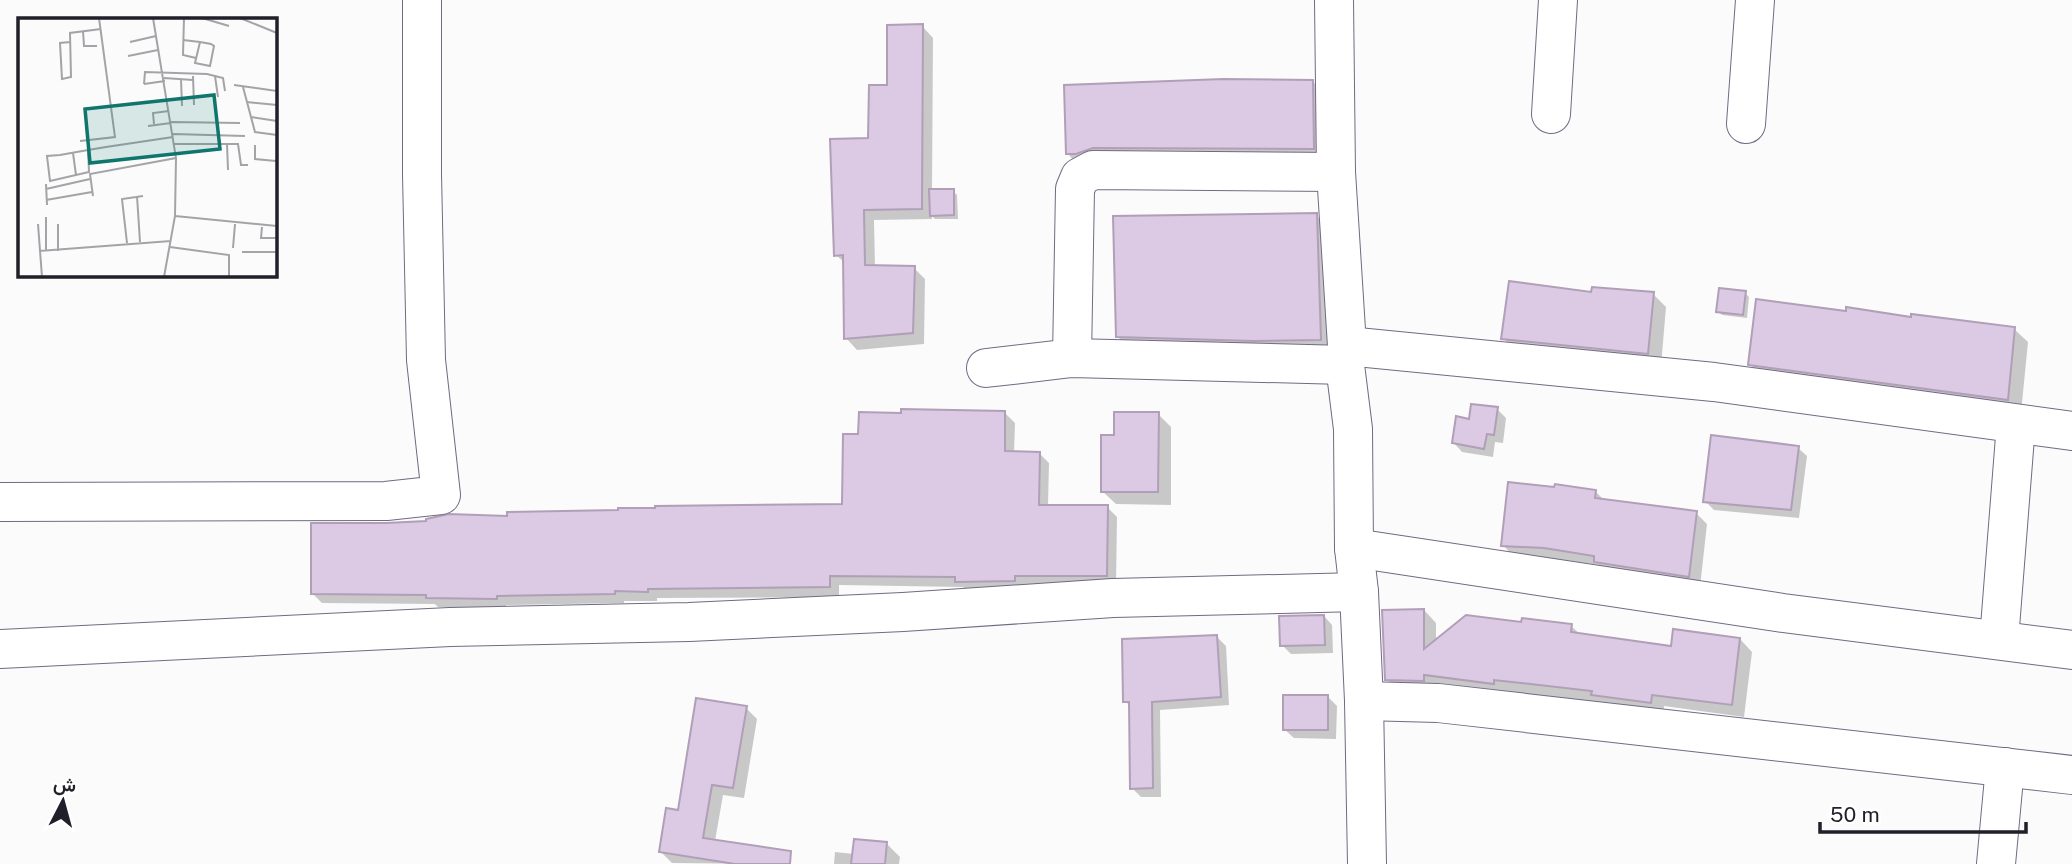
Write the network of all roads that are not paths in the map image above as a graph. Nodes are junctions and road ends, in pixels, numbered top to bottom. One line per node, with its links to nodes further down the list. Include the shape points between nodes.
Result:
1 (422, 0): 13 (street, via 426,360 441,495 386,501)
2 (1334, 0): 7 (street)
3 (1558, 0): 5 (street)
4 (1755, 0): 6 (street)
5 (1551, 114)
6 (1746, 124)
7 (1336, 172): 8 (street); 9 (street, via 1093,170 1080,177 1075,190)
8 (1346, 356): 9 (street); 11 (street, via 1714,382); 14 (street, via 1353,429)
9 (1072, 358): 10 (street)
10 (986, 368)
11 (2016, 424): 12 (street); 16 (street)
12 (2072, 431)
13 (0, 502)
14 (1354, 548): 15 (street); 16 (street, via 1770,611)
15 (1359, 592): 17 (street, via 1113,598 742,619 436,627); 19 (street)
16 (1999, 640): 18 (street)
17 (0, 649)
18 (2072, 650)
19 (1364, 701): 20 (street, via 1480,707); 22 (street)
20 (2005, 767): 21 (street); 23 (street)
21 (2072, 775)
22 (1367, 864)
23 (1996, 864)

